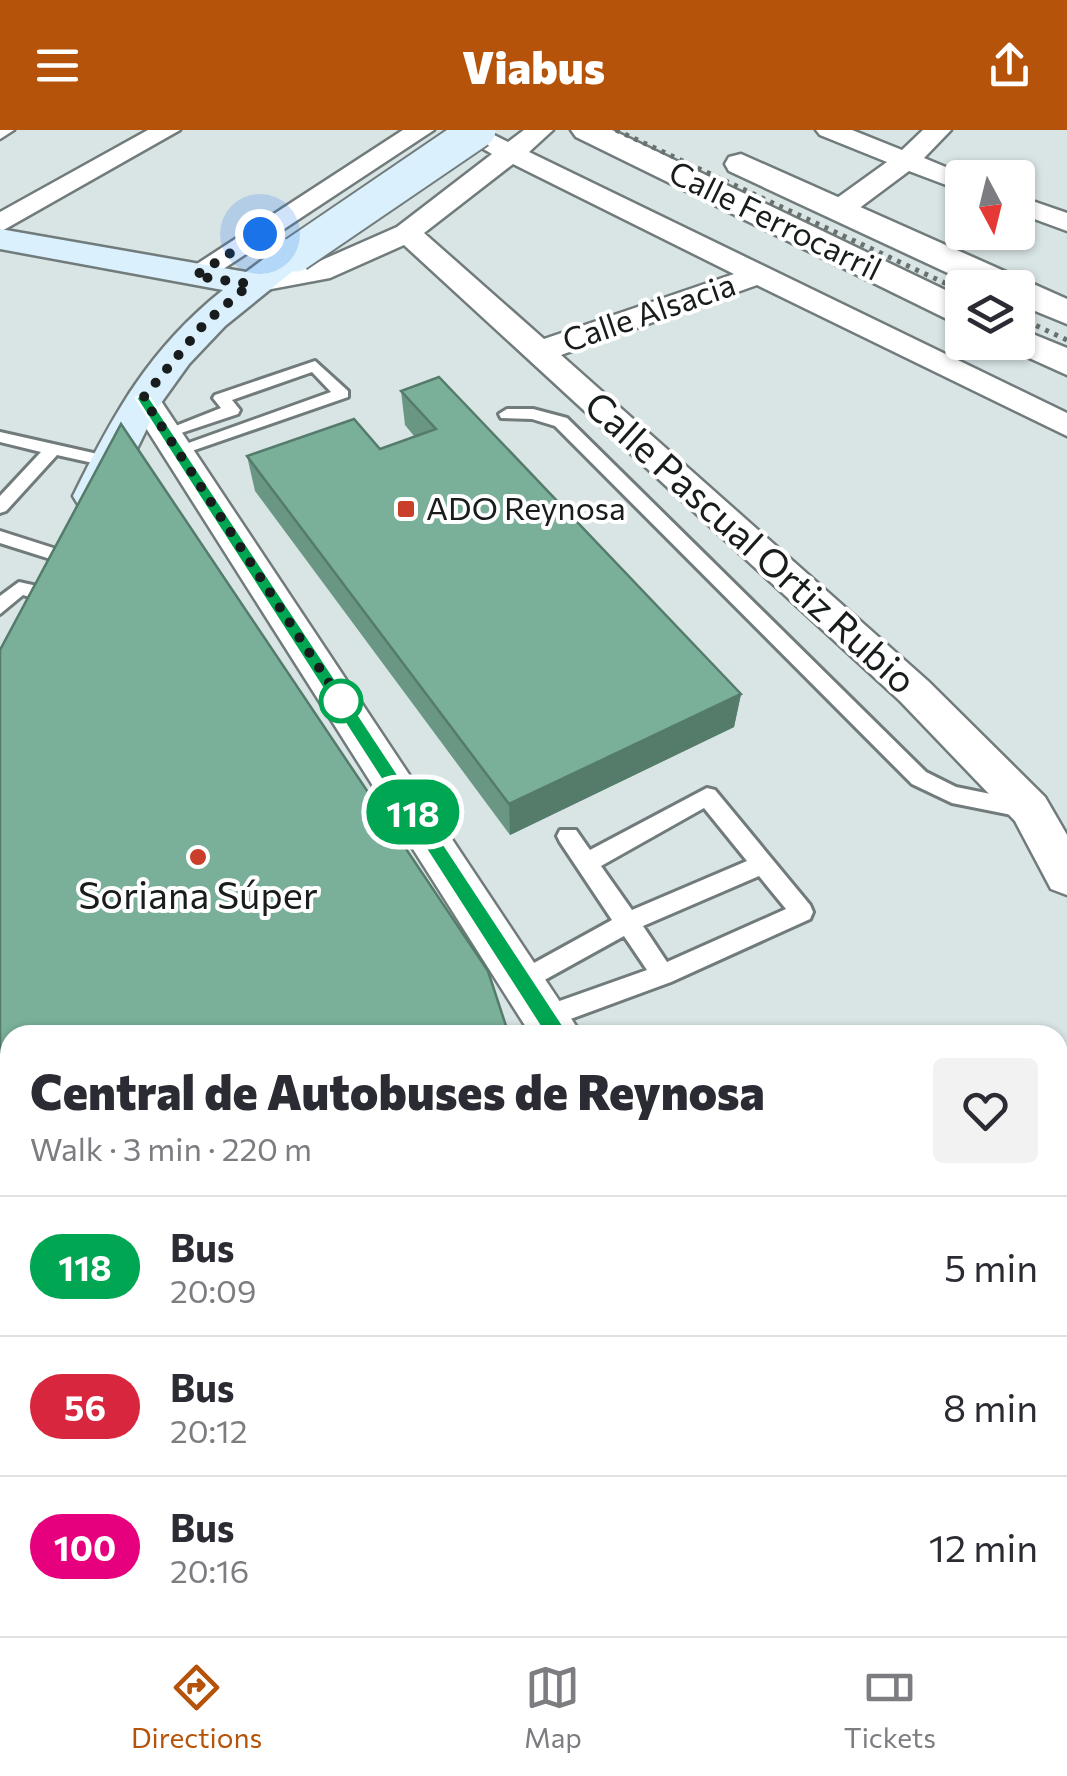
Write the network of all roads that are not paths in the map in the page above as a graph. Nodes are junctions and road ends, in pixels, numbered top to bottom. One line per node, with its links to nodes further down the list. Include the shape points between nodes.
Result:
1 (167, 130): 14 (street)
2 (422, 130): 19 (street)
3 (540, 130): 7 (street)
4 (588, 130): 22 (street, Calle Ferrocarril)
5 (829, 130): 9 (street)
6 (938, 130): 9 (street)
7 (484, 139): 15 (street); 18 (street); 20 (main road, bridge)
8 (717, 154): 11 (street)
9 (906, 161): 10 (street); 11 (street)
10 (945, 176)
11 (840, 209): 17 (street)
12 (1035, 211): 13 (street)
13 (1067, 223)
14 (0, 224)
15 (407, 234): 20 (street, via 320,272); 25 (street, Calle Pascual Ortiz Rubio)
16 (0, 239): 19 (main road)
17 (973, 270)
18 (759, 275): 25 (street, Calle Alsacia); 29 (street)
19 (195, 276): 20 (main road)
20 (250, 284): 27 (main road, via 204,324)
21 (1035, 299): 23 (street)
22 (945, 304)
23 (1067, 313)
24 (1035, 347): 26 (street)
25 (538, 352): 38 (street, Calle Pascual Ortiz Rubio, via 914,691)
26 (1067, 363)
27 (143, 398): 31 (street); 33 (main road)
28 (508, 414): 38 (lane, via 561,422 919,778 952,795)
29 (1067, 426)
30 (0, 437): 32 (lane)
31 (172, 442): 31 (lane, via 342,394 315,366 222,398 232,410); 45 (street)
32 (54, 449): 33 (lane); 34 (lane)
33 (111, 462): 36 (main road)
34 (0, 507)
35 (0, 537): 36 (lane)
36 (64, 557): 37 (main road)
37 (18, 600)
38 (1030, 809): 42 (street, Calle Pascual Ortiz Rubio)
39 (568, 836): 40 (lane)
40 (586, 863): 41 (lane, via 707,796); 43 (lane)
41 (763, 864): 43 (lane); 44 (lane, via 802,912)
42 (1067, 876)
43 (629, 922): 44 (lane); 45 (lane)
44 (664, 975): 47 (lane)
45 (522, 981): 46 (street)
46 (551, 1025)
47 (554, 1025)

